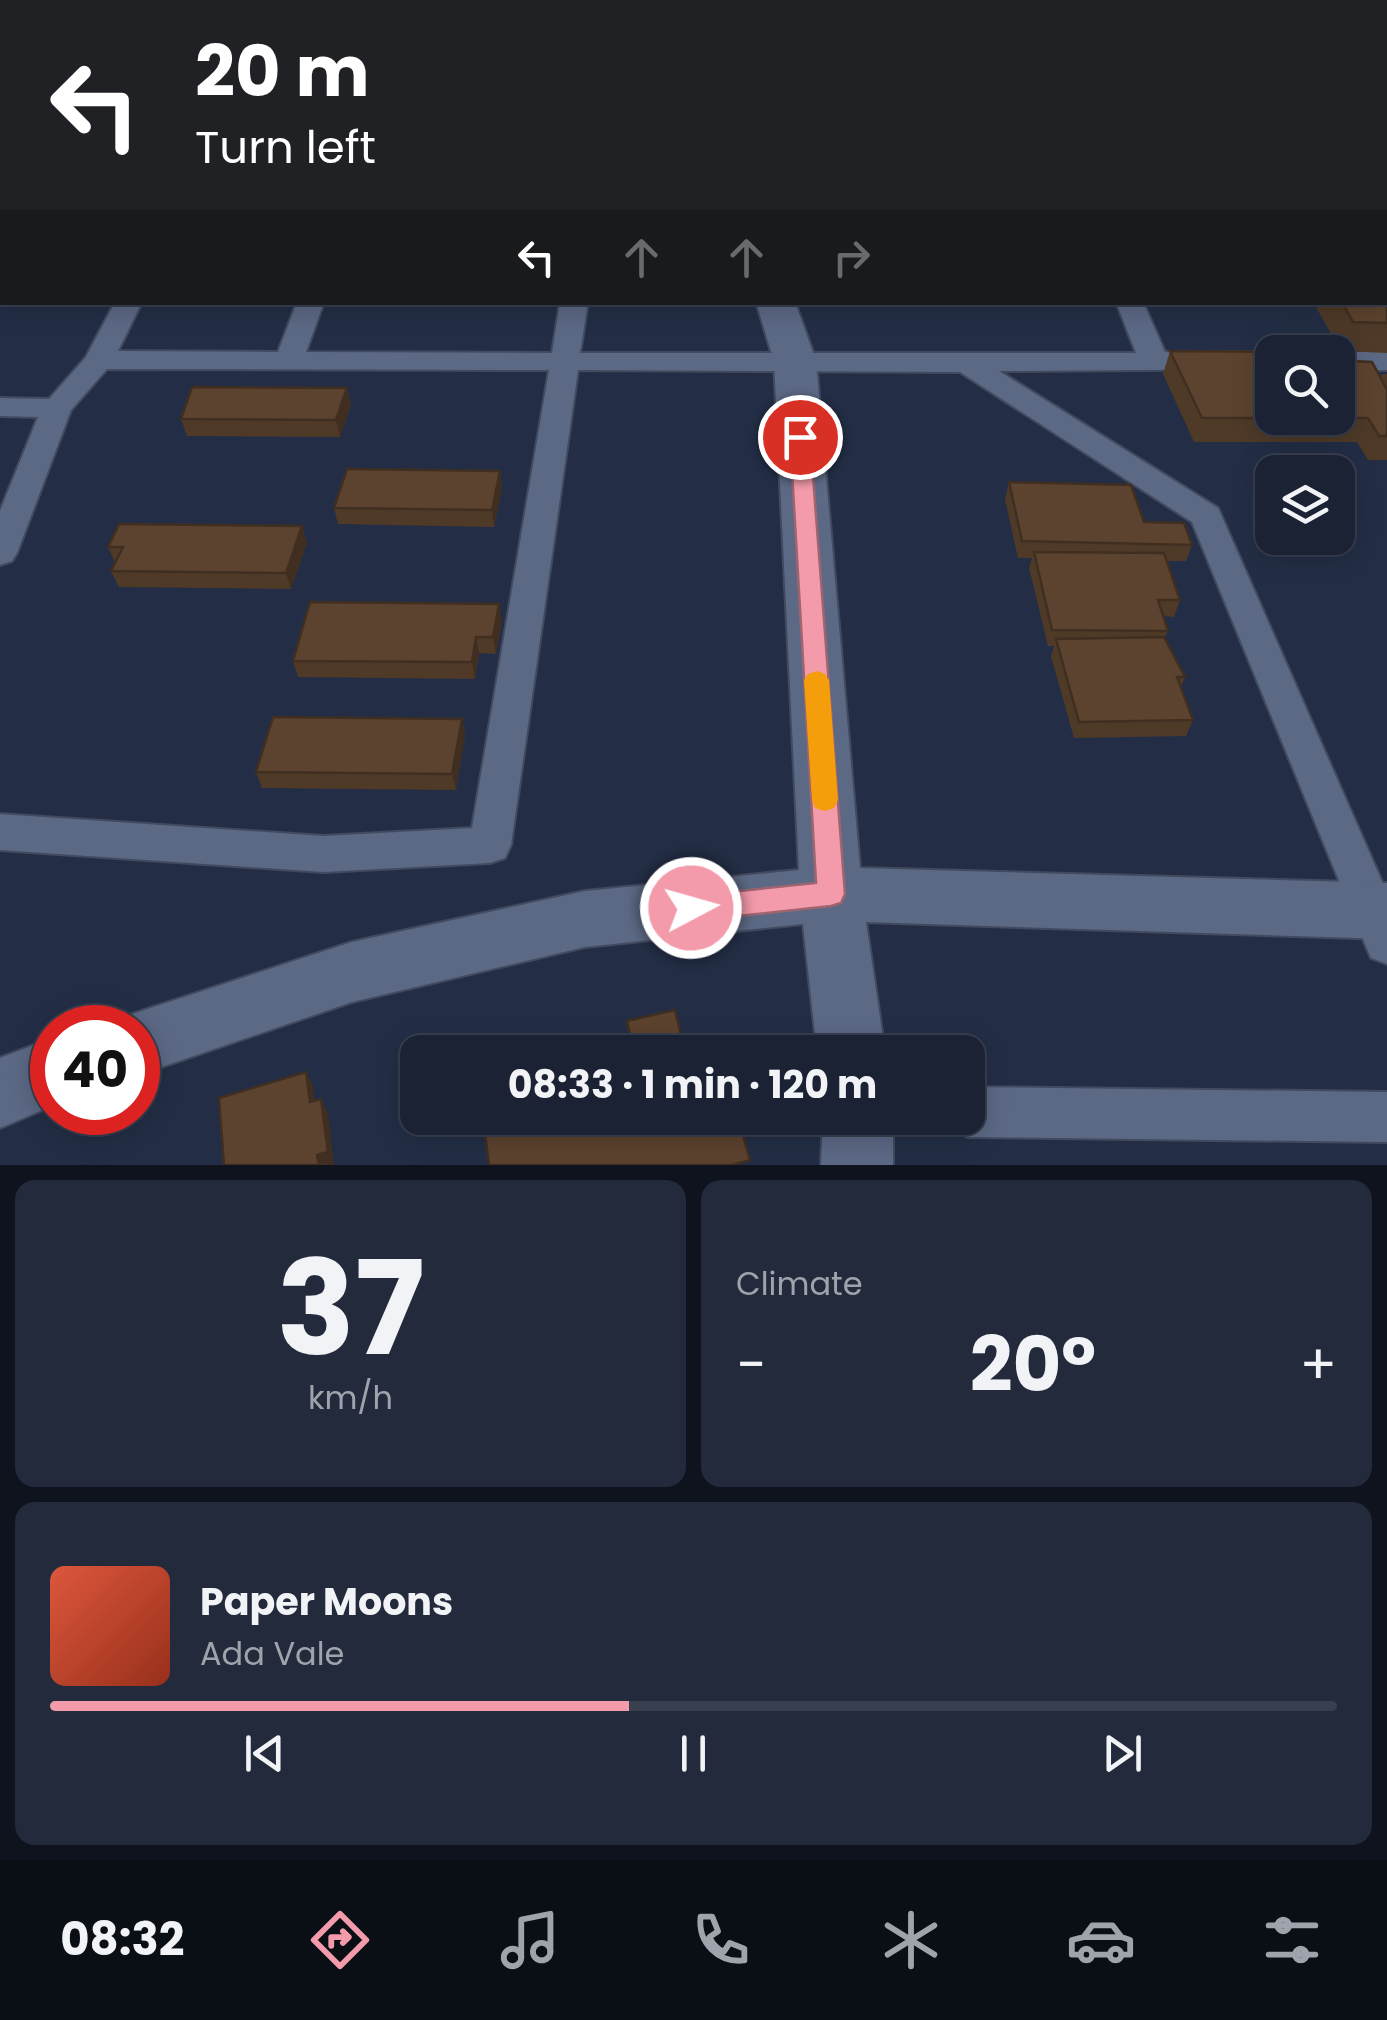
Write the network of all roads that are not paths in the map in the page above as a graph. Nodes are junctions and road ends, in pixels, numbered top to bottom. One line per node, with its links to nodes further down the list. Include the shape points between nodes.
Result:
1 (128, 305): 6 (street)
2 (310, 305): 7 (street)
3 (573, 305): 8 (street)
4 (776, 305): 12 (street)
5 (1130, 305): 9 (street)
6 (99, 360): 7 (street); 16 (street)
7 (288, 360): 8 (street)
8 (562, 360): 12 (street); 18 (street, via 490,845 324,854)
9 (1154, 360): 10 (street); 14 (street)
10 (1255, 360)
11 (1355, 360): 13 (street)
12 (794, 361): 14 (street); 19 (street)
13 (1387, 361)
14 (966, 363): 20 (street, via 1206,516)
15 (0, 407): 16 (street)
16 (57, 408): 17 (street)
17 (0, 552)
18 (0, 832)
19 (831, 894): 20 (street); 21 (street); 22 (street, via 586,919 352,972)
20 (1383, 922)
21 (849, 1035)
22 (160, 1037)
23 (30, 1081): 24 (street)
24 (0, 1093)
25 (985, 1112): 26 (street)
26 (1387, 1117)
27 (858, 1135): 28 (street)
28 (857, 1165)

